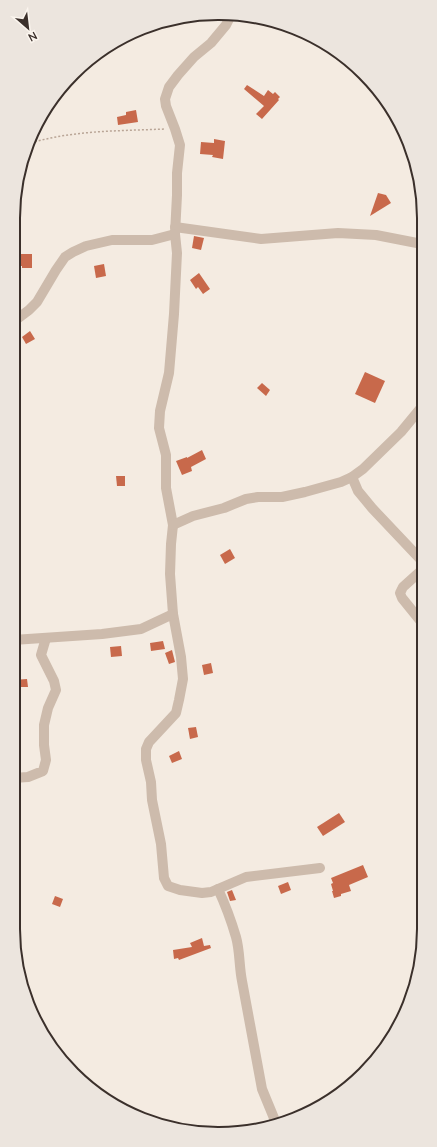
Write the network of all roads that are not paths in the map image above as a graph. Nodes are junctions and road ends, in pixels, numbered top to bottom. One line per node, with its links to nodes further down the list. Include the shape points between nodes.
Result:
1 (228, 20): 2 (street, via 211,44 194,57 178,75 164,99 180,145)
2 (175, 230): 3 (street, via 261,239 338,232 376,235); 4 (street, via 152,240 112,240 73,252 65,257 37,302); 7 (street, via 177,253 174,314 168,373 159,422 166,455 166,488)
3 (417, 243)
4 (20, 317)
5 (417, 413): 6 (street, via 401,432)
6 (352, 478): 7 (street, via 282,497 246,499); 8 (street, via 358,491 372,508)
7 (173, 525): 10 (street, via 170,574)
8 (417, 556)
9 (417, 574): 11 (street, via 400,593)
10 (173, 614): 12 (street, via 141,628); 16 (street, via 183,679 179,700 176,713 149,742 146,749 164,878 168,886 180,890 202,893)
11 (417, 617)
12 (46, 638): 13 (street); 14 (street, via 41,655 56,690 44,724 46,760 43,771)
13 (20, 640)
14 (20, 778)
15 (320, 868): 16 (street, via 246,877)
16 (218, 889): 17 (street, via 236,937 262,1089)
17 (274, 1119)

